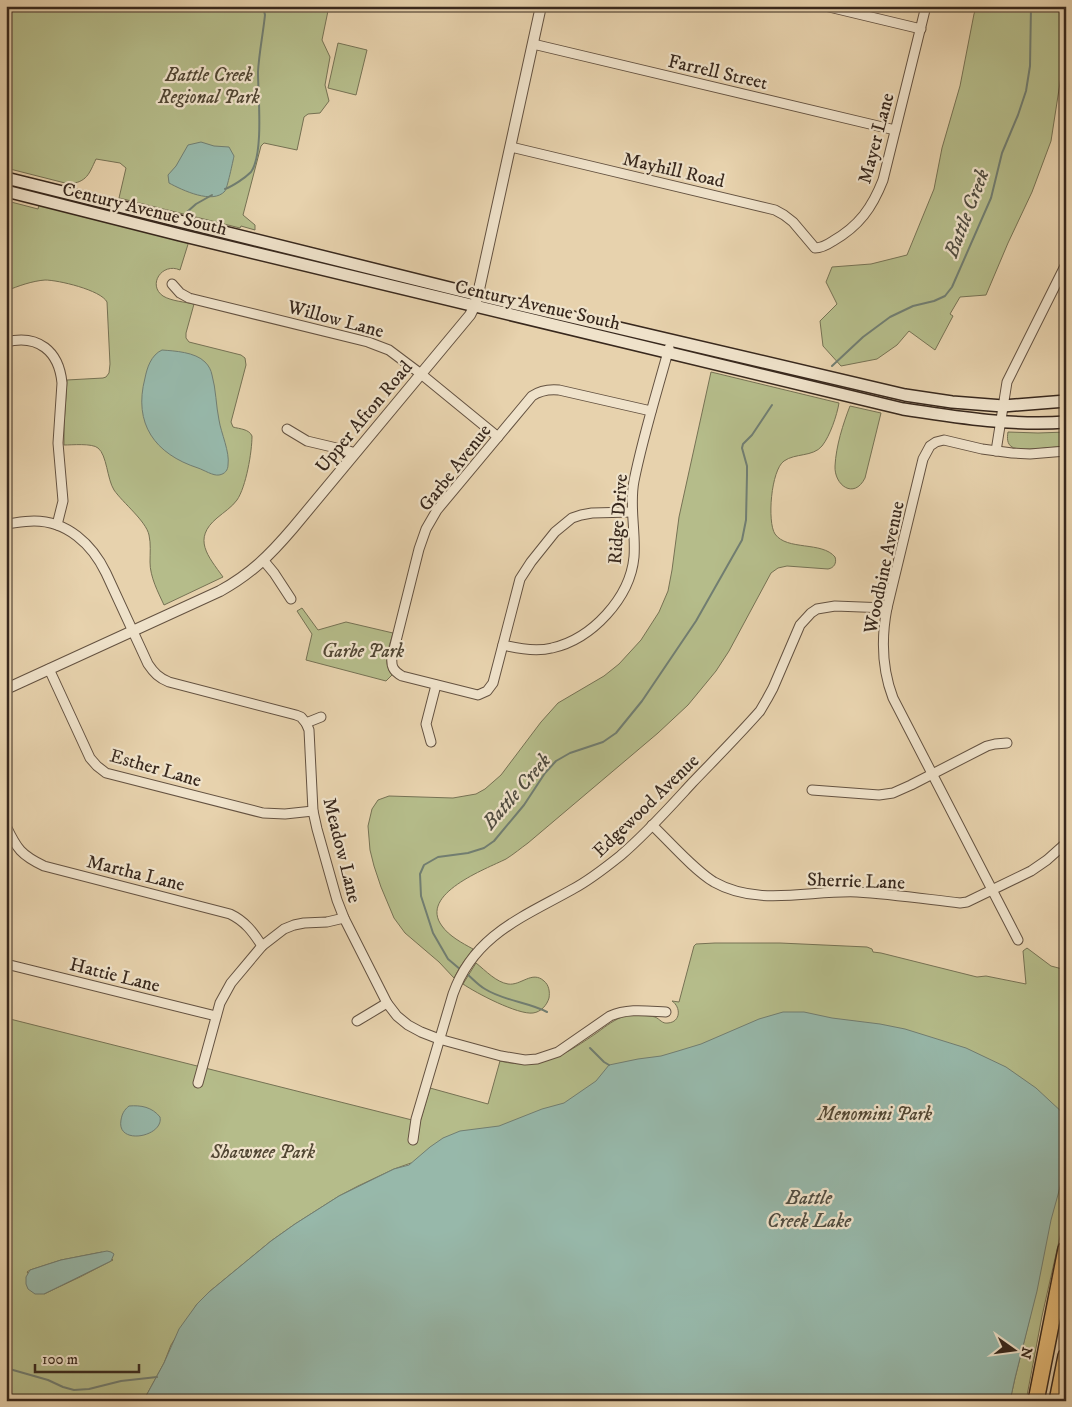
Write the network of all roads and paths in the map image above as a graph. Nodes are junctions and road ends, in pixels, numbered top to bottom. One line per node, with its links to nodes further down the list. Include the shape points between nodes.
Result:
1 (541, 6): 5 (street, Upper Afton Road)
2 (825, 6): 4 (street)
3 (926, 6): 4 (street, Mayer Lane)
4 (921, 29): 6 (street, Mayer Lane)
5 (533, 44): 6 (street, Farrell Street); 7 (street, Upper Afton Road)
6 (895, 130): 10 (street, Mayer Lane, via 883,180 868,210 849,231)
7 (511, 147): 10 (street, Mayhill Road, via 775,210 794,222); 13 (street, Upper Afton Road)
8 (6, 178): 13 (main road, Century Avenue South)
9 (6, 191): 14 (main road, Century Avenue South)
10 (815, 248)
11 (1066, 264): 20 (street, via 1008,379)
12 (172, 284): 18 (street, Willow Lane, via 189,298 374,344 389,350)
13 (478, 294): 14 (street, Upper Afton Road); 15 (main road, Century Avenue South)
14 (474, 307): 17 (main road, Century Avenue South); 18 (street, Upper Afton Road)
15 (671, 340): 17 (street, Ridge Drive); 20 (main road, Century Avenue South, via 913,397)
16 (6, 342): 31 (street, via 28,340 37,343 53,355 61,374 58,442 63,501)
17 (667, 353): 21 (street, Ridge Drive); 22 (main road, Century Avenue South, via 903,409)
18 (421, 374): 25 (street, Willow Lane); 28 (street, Upper Afton Road)
19 (1066, 401): 20 (main road, Century Avenue South)
20 (1002, 406): 22 (street)
21 (651, 411): 25 (street, Garbe Avenue, via 552,389 532,396); 29 (street, Ridge Drive, via 634,480)
22 (1000, 422): 23 (main road, Century Avenue South); 26 (street)
23 (1066, 422)
24 (287, 429): 28 (street, via 307,441)
25 (498, 437): 38 (street, Garbe Avenue, via 437,510 419,549 392,664 402,676)
26 (996, 451): 27 (street, Woodbine Avenue, via 1030,454); 34 (street, Woodbine Avenue, via 944,440 927,450)
27 (1066, 451)
28 (355, 453): 32 (street, Upper Afton Road)
29 (632, 512): 36 (street, via 581,515 555,532 520,579); 36 (street, Ridge Drive, via 632,567 618,601 599,622 580,636 553,648 529,650)
30 (6, 524): 31 (street, via 34,521)
31 (57, 525): 35 (street, via 79,537 96,556)
32 (264, 561): 33 (street); 35 (street, Upper Afton Road, via 220,591)
33 (291, 599)
34 (887, 608): 44 (street, Woodbine Avenue, via 883,646 888,685); 47 (street, Edgewood Avenue, via 835,606 817,609 805,618 760,710)
35 (133, 631): 37 (street, Upper Afton Road); 41 (street, via 148,664 160,678 296,715)
36 (503, 646): 38 (street, via 493,683 487,692 478,695)
37 (49, 669): 39 (street, Upper Afton Road); 46 (street, Esther Lane, via 84,749 96,766 106,773 263,813)
38 (436, 685): 42 (street, via 426,724)
39 (6, 689)
40 (321, 717): 41 (street)
41 (306, 722): 46 (street, Meadow Lane, via 310,737)
42 (431, 742)
43 (1007, 744): 44 (street, via 987,746)
44 (932, 774): 45 (street, via 893,793 879,795); 50 (street, Woodbine Avenue)
45 (812, 790)
46 (313, 811): 51 (street, Meadow Lane)
47 (652, 825): 50 (street, Sherrie Lane, via 714,882 751,894 858,892 960,902); 59 (street, Edgewood Avenue, via 585,882 523,916 477,952 460,976)
48 (6, 826): 53 (street, Martha Lane, via 21,852 44,866 230,914 253,931)
49 (1066, 843): 50 (street, Sherrie Lane, via 1031,871)
50 (993, 890): 52 (street, Woodbine Avenue)
51 (344, 918): 53 (street, via 284,928); 55 (street, Meadow Lane)
52 (1018, 940)
53 (262, 946): 57 (street, via 225,992)
54 (6, 964): 57 (street, Hattie Lane)
55 (387, 1004): 58 (street); 59 (street, Meadow Lane, via 408,1025)
56 (666, 1012): 59 (street, Meadow Lane, via 634,1010 617,1013 558,1052 538,1059 501,1056)
57 (216, 1016): 60 (street)
58 (358, 1021)
59 (440, 1039): 61 (street, Edgewood Avenue, via 416,1119)
60 (198, 1083)
61 (413, 1140)
62 (1066, 1249): 64 (highway)
63 (1066, 1356): 65 (highway)
64 (1036, 1401)
65 (1057, 1401)

